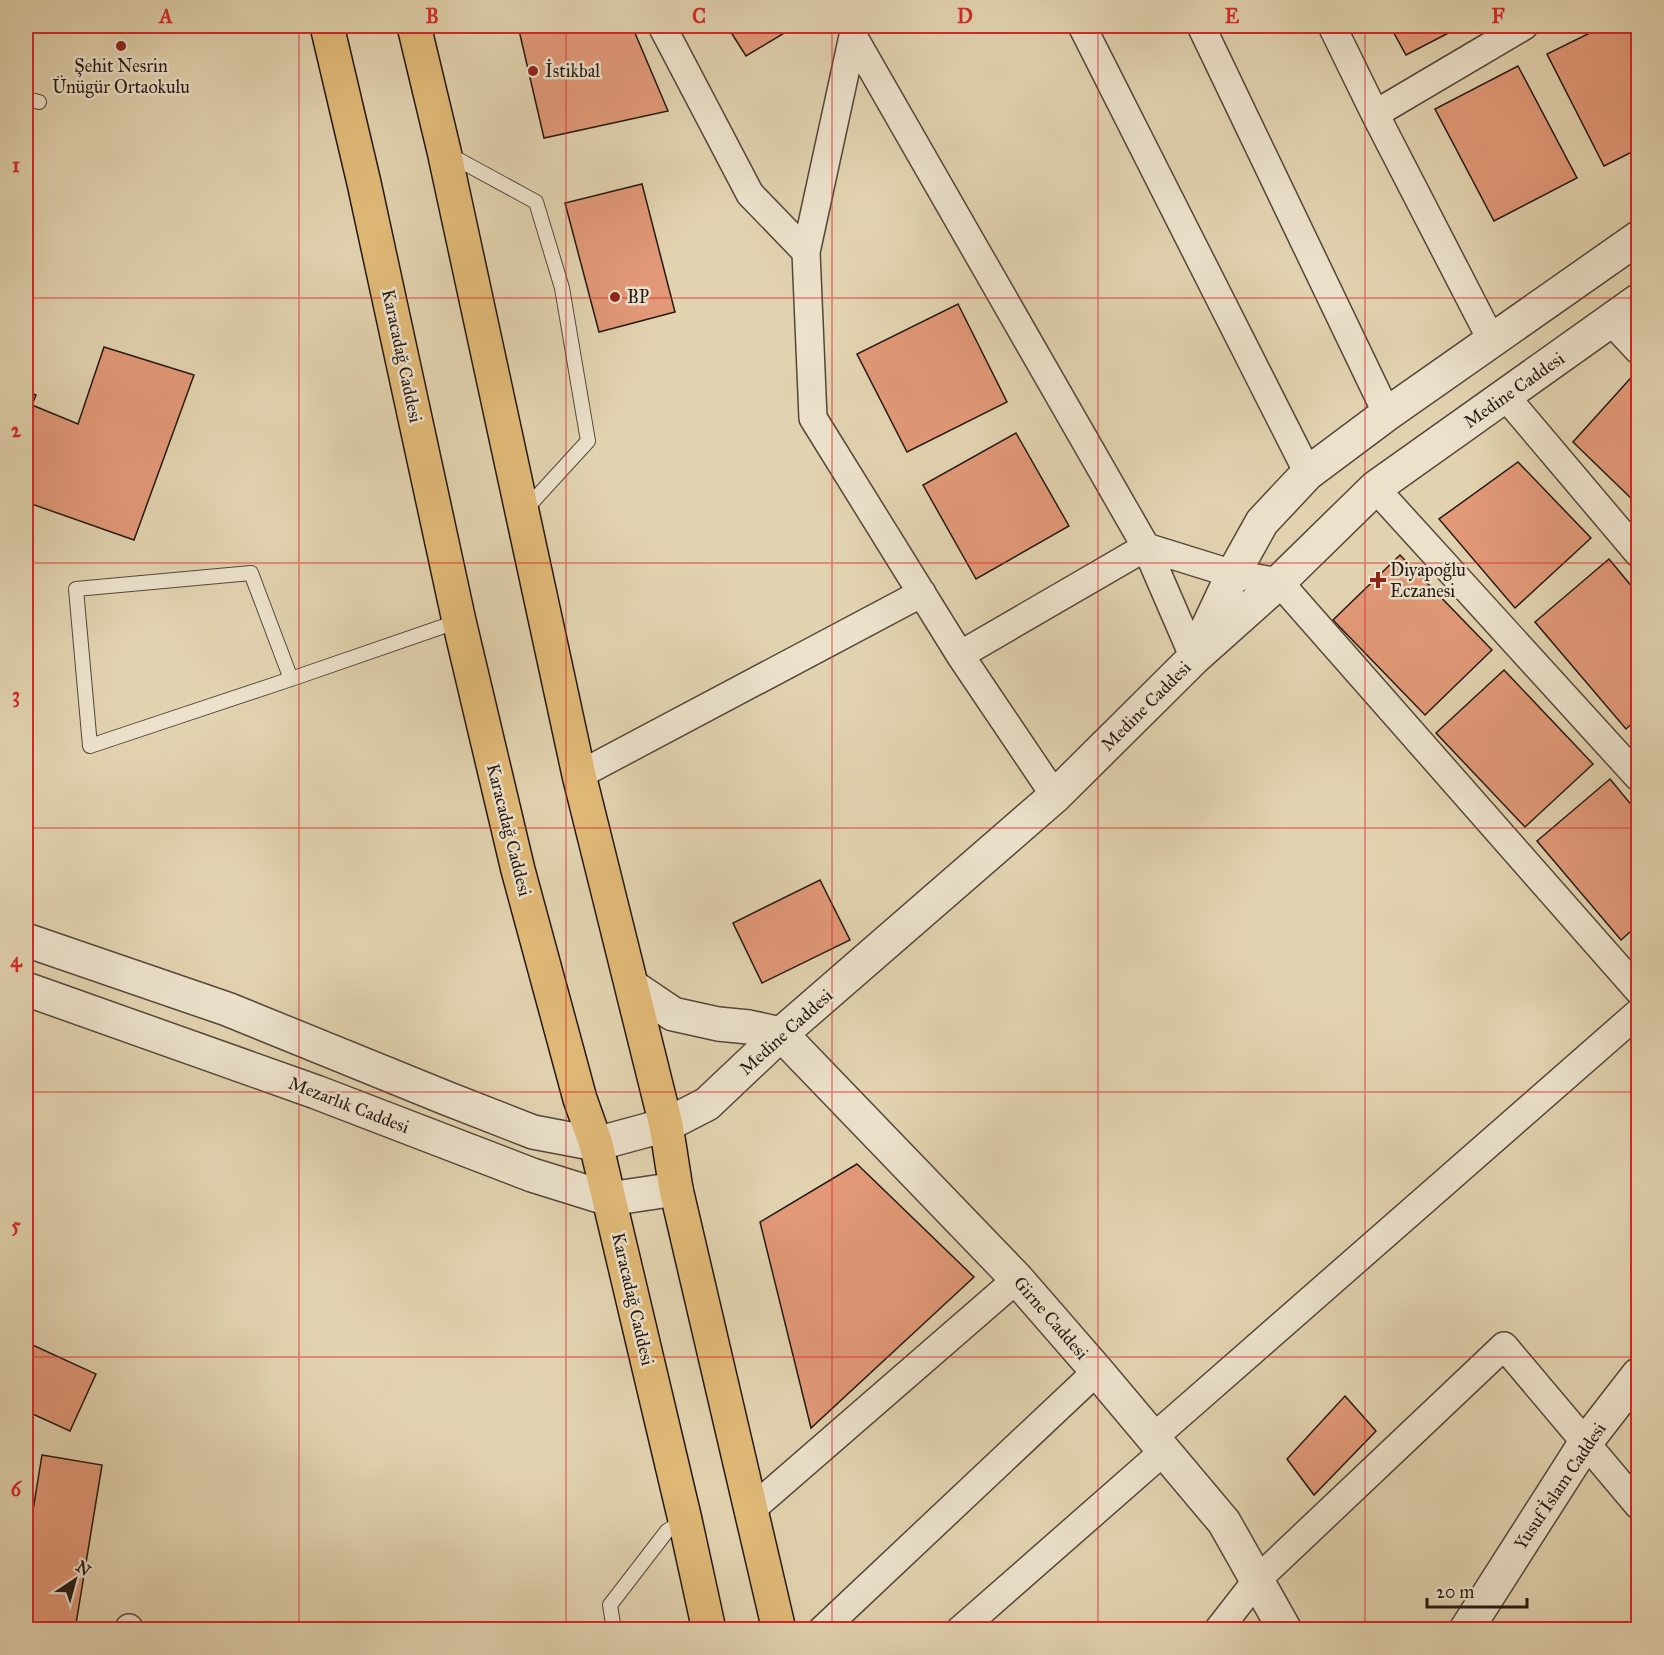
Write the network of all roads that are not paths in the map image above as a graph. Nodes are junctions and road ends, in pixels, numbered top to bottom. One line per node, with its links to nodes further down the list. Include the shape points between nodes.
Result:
1 (327, 26): 27 (highway, Karacadağ Caddesi)
2 (414, 26): 10 (highway)
3 (662, 26): 12 (street, via 750,194)
4 (1082, 26): 19 (street)
5 (1201, 26): 18 (street)
6 (1332, 26): 9 (street)
7 (1524, 26): 9 (street)
8 (855, 31): 12 (street); 22 (street)
9 (1375, 114): 15 (street)
10 (444, 152): 21 (highway); 21 (lane, via 536,202 562,288 588,441)
11 (1638, 238): 15 (street)
12 (806, 252): 26 (street, via 813,418)
13 (1638, 302): 14 (street, Medine Caddesi)
14 (1611, 321): 16 (street); 17 (street, Medine Caddesi)
15 (1492, 340): 18 (street)
16 (1638, 350)
17 (1506, 397): 20 (street, Medine Caddesi); 23 (street)
18 (1387, 414): 19 (street)
19 (1308, 473): 24 (street, via 1262,522)
20 (1375, 488): 25 (street, Medine Caddesi); 32 (street)
21 (523, 512): 31 (highway)
22 (1146, 547): 24 (street); 28 (street); 29 (street)
23 (1638, 553)
24 (1233, 574): 25 (street); 29 (street)
25 (1279, 582): 29 (street, Medine Caddesi); 37 (street)
26 (922, 593): 28 (street); 31 (street)
27 (459, 621): 30 (lane); 40 (highway, Karacadağ Caddesi, via 519,870 580,1099)
28 (960, 655): 33 (street)
29 (1194, 658): 33 (street, Medine Caddesi)
30 (291, 679): 30 (lane, via 90,746 76,589 251,573)
31 (579, 775): 35 (highway)
32 (1638, 777)
33 (1055, 796): 38 (street, Medine Caddesi)
34 (26, 940): 40 (street, via 226,1009 533,1132)
35 (633, 987): 38 (street, via 674,1014); 39 (highway)
36 (26, 989): 42 (street, Mezarlık Caddesi, via 316,1092 532,1175)
37 (1638, 993): 47 (street)
38 (781, 1034): 39 (street, Medine Caddesi, via 707,1104); 43 (street, Girne Caddesi)
39 (666, 1125): 40 (street); 41 (highway)
40 (596, 1144): 42 (highway, Karacadağ Caddesi)
41 (676, 1189): 42 (street, Mezarlık Caddesi); 49 (highway)
42 (609, 1198): 50 (highway, Karacadağ Caddesi)
43 (1017, 1278): 44 (street, Girne Caddesi); 49 (street)
44 (1097, 1371): 47 (street, Girne Caddesi); 55 (street)
45 (1638, 1375): 46 (street, Yusuf İslam Caddesi)
46 (1586, 1442): 48 (street); 51 (street, via 1504,1346); 59 (street, Yusuf İslam Caddesi)
47 (1159, 1444): 51 (street, Girne Caddesi, via 1224,1522); 56 (street)
48 (1638, 1505)
49 (751, 1510): 54 (highway)
50 (685, 1520): 52 (lane, via 667,1530 610,1605); 53 (highway, Karacadağ Caddesi)
51 (1257, 1580): 57 (street); 58 (street, Girne Caddesi)
52 (614, 1629)
53 (709, 1629)
54 (778, 1629)
55 (822, 1629)
56 (960, 1629)
57 (1218, 1629)
58 (1285, 1629)
59 (1466, 1629)

